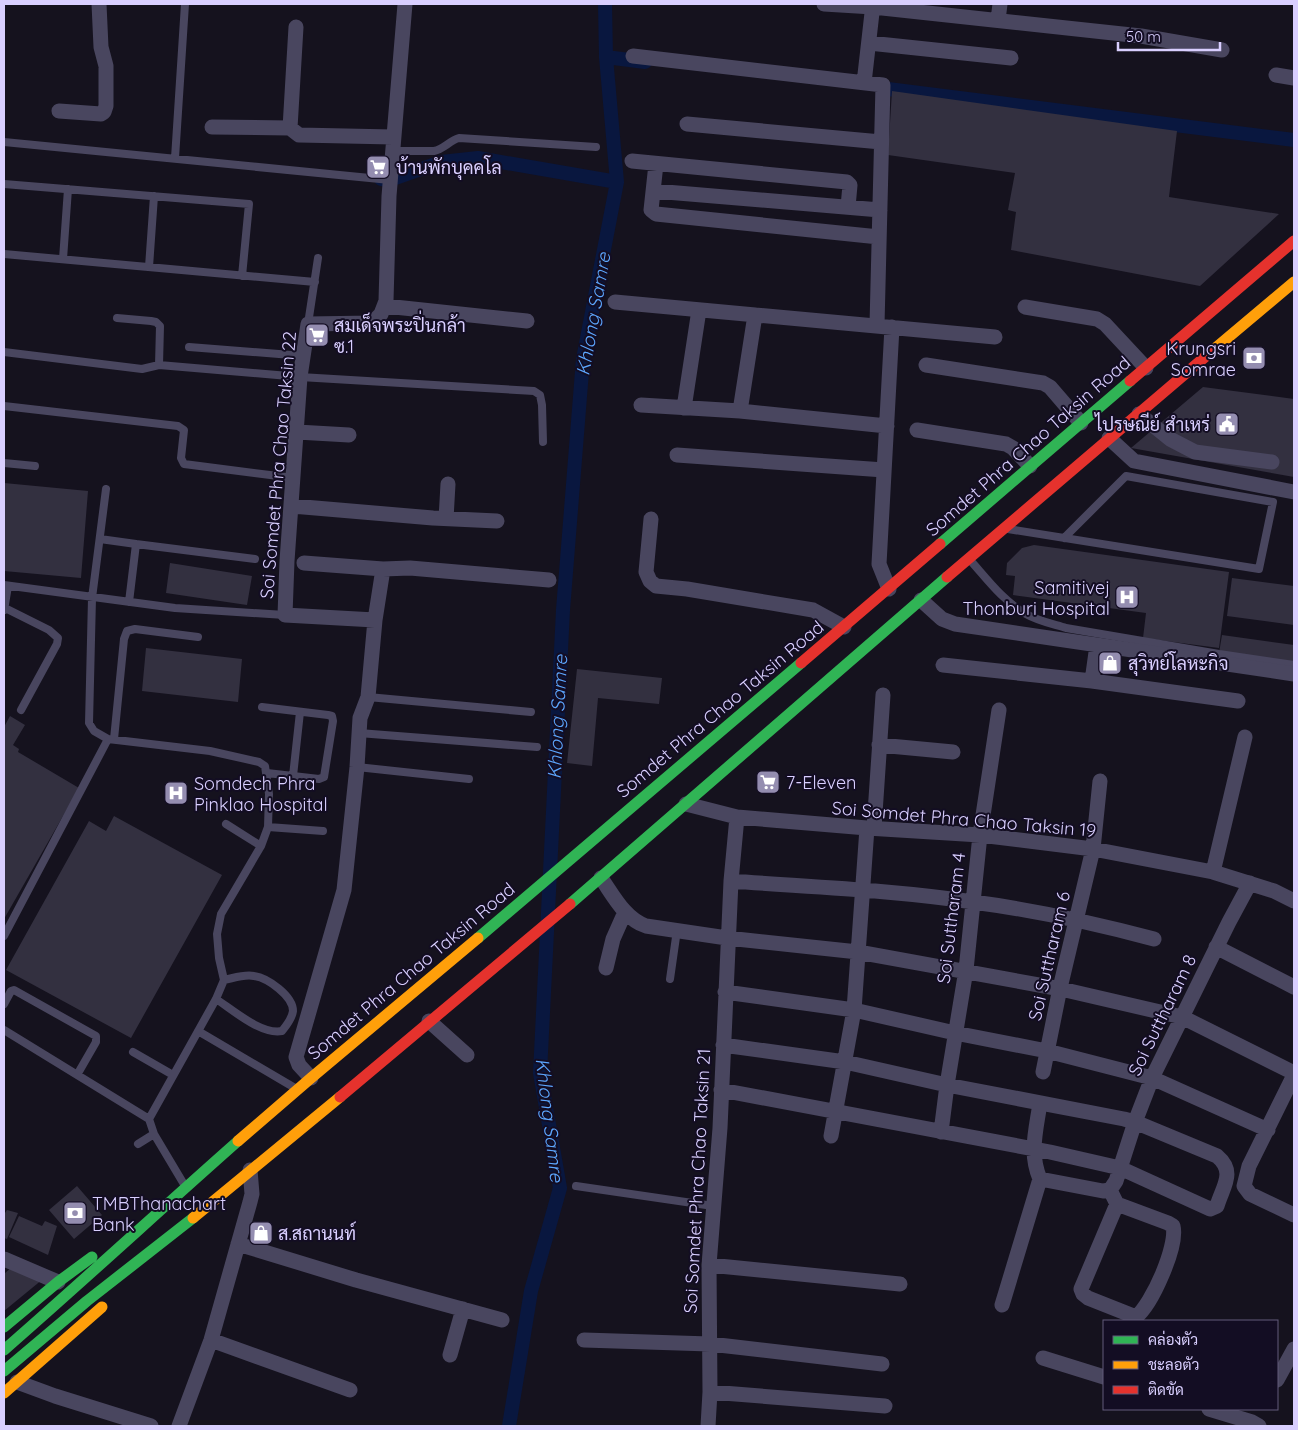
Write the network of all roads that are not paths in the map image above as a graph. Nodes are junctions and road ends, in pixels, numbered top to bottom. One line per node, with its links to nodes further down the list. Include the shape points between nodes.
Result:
1 (99, 4): 16 (street, via 101,46 106,66 104,112)
2 (185, 4): 24 (lane)
3 (405, 4): 22 (street)
4 (824, 4): 6 (street)
5 (1000, 4): 7 (street)
6 (873, 5): 7 (street); 9 (street)
7 (998, 20): 10 (street, via 1141,36)
8 (296, 27): 19 (street)
9 (869, 43): 12 (street); 15 (street)
10 (1222, 50)
11 (633, 56): 15 (street)
12 (1011, 58)
13 (1276, 75): 14 (street)
14 (1294, 78)
15 (864, 83): 21 (street, via 884,85)
16 (59, 111)
17 (687, 124): 21 (street)
18 (212, 127): 19 (street)
19 (290, 128): 22 (street, via 299,134)
20 (4, 142): 24 (lane)
21 (881, 142): 33 (street)
22 (392, 144): 23 (lane, via 434,151 459,138); 27 (street)
23 (596, 147)
24 (175, 158): 27 (lane)
25 (632, 161): 26 (street)
26 (656, 164): 30 (street); 32 (street, via 847,182 850,185)
27 (390, 180): 44 (street)
28 (4, 184): 29 (lane)
29 (68, 189): 31 (lane); 38 (lane)
30 (654, 191): 32 (street); 34 (street, via 651,210 656,214)
31 (154, 196): 39 (lane); 40 (lane, via 249,204)
32 (848, 207): 33 (street)
33 (880, 210): 34 (street)
34 (879, 237): 51 (street)
35 (1294, 241): 58 (main road, Somdet Phra Chao Taksin Road)
36 (4, 254): 38 (lane)
37 (318, 258): 41 (lane)
38 (63, 260): 39 (lane)
39 (149, 267): 40 (lane)
40 (242, 276): 41 (lane)
41 (315, 282): 50 (lane)
42 (1294, 282): 65 (main road)
43 (615, 302): 46 (street)
44 (385, 306): 49 (street); 50 (street, Soi Somdet Phra Chao Taksin 22, via 372,323)
45 (1024, 307): 58 (street, via 1097,319)
46 (699, 310): 47 (street); 63 (street)
47 (755, 315): 51 (street); 64 (street)
48 (117, 318): 56 (lane, via 151,321 160,326)
49 (527, 321)
50 (308, 324): 55 (street, Soi Somdet Phra Chao Taksin 22)
51 (884, 326): 52 (street); 66 (street)
52 (995, 337)
53 (189, 347): 55 (lane)
54 (4, 352): 56 (lane, via 142,370)
55 (304, 356): 59 (street, Soi Somdet Phra Chao Taksin 22)
56 (159, 365): 59 (lane)
57 (926, 365): 67 (street, via 1043,383 1050,387)
58 (1146, 368): 60 (main road, Somdet Phra Chao Taksin Road)
59 (300, 377): 69 (street, Soi Somdet Phra Chao Taksin 22); 72 (lane, via 534,391 540,395 542,404)
60 (1111, 398): 65 (main road); 67 (main road, Somdet Phra Chao Taksin Road)
61 (641, 405): 63 (street)
62 (4, 406): 80 (lane, via 178,426 184,430 180,458 184,464)
63 (684, 408): 64 (street)
64 (740, 411): 66 (street)
65 (1135, 417): 71 (main road); 75 (street, via 1195,452)
66 (887, 426): 79 (street)
67 (1076, 427): 73 (main road); 78 (main road, Somdet Phra Chao Taksin Road)
68 (917, 430): 78 (street, via 1006,444)
69 (297, 432): 70 (street); 80 (street, Soi Somdet Phra Chao Taksin 22)
70 (349, 434)
71 (1109, 438): 73 (main road); 83 (street, via 1134,461)
72 (543, 442)
73 (1092, 454): 88 (main road)
74 (677, 456): 79 (street)
75 (1272, 462)
76 (4, 463): 77 (lane)
77 (36, 466)
78 (1030, 466): 98 (main road, Somdet Phra Chao Taksin Road)
79 (884, 470): 98 (street, via 879,564)
80 (294, 478): 84 (street, Soi Somdet Phra Chao Taksin 22)
81 (448, 484): 85 (street)
82 (106, 490): 90 (lane)
83 (1294, 492)
84 (292, 506): 85 (street); 103 (street, Soi Somdet Phra Chao Taksin 22)
85 (446, 519): 87 (street)
86 (651, 519): 105 (street, via 646,572 650,582 656,586 813,610)
87 (498, 520)
88 (1004, 529): 89 (lane); 92 (main road)
89 (1064, 538): 89 (lane, via 1259,569 1273,502 1126,476)
90 (100, 539): 91 (lane); 99 (lane)
91 (136, 544): 93 (lane); 101 (lane)
92 (969, 558): 100 (main road); 108 (lane, via 1007,600 1027,614 1066,628)
93 (255, 559)
94 (304, 563): 95 (street)
95 (383, 568): 96 (street); 104 (street)
96 (549, 580)
97 (6, 586): 99 (lane); 102 (lane)
98 (889, 589): 105 (main road, Somdet Phra Chao Taksin Road)
99 (92, 598): 101 (lane); 122 (lane, via 89,723 94,731)
100 (921, 600): 107 (street, via 942,619 955,624); 131 (main road)
101 (130, 602): 103 (lane)
102 (4, 609): 116 (lane, via 49,630 58,638)
103 (285, 615): 104 (street, Soi Somdet Phra Chao Taksin 22)
104 (375, 620): 113 (street)
105 (844, 627): 179 (main road, Somdet Phra Chao Taksin Road)
106 (198, 637): 122 (lane, via 135,628 127,631)
107 (1096, 645): 110 (street); 111 (street)
108 (1294, 664)
109 (944, 665): 111 (street)
110 (1294, 674)
111 (1092, 681): 114 (street)
112 (883, 695): 123 (street)
113 (368, 697): 119 (lane); 120 (street, via 360,718)
114 (1238, 701)
115 (262, 707): 118 (lane)
116 (21, 710)
117 (1000, 710): 137 (street, Soi Suttharam 4)
118 (300, 712): 128 (lane); 128 (lane, via 332,716 333,721 324,777)
119 (531, 712)
120 (359, 733): 124 (lane); 126 (street)
121 (1245, 737): 140 (street)
122 (111, 739): 127 (lane, via 249,759 265,766); 150 (lane)
123 (879, 745): 125 (street); 135 (street)
124 (537, 747)
125 (953, 752)
126 (357, 767): 129 (lane); 179 (street, via 344,890 296,1057)
127 (266, 773): 128 (lane); 134 (lane)
128 (293, 776)
129 (469, 778)
130 (1100, 781): 139 (street, Soi Suttharam 6)
131 (686, 804): 132 (street, Soi Somdet Phra Chao Taksin 19); 141 (main road)
132 (737, 817): 135 (street, Soi Somdet Phra Chao Taksin 19); 142 (street, Soi Somdet Phra Chao Taksin 21)
133 (226, 824): 138 (lane)
134 (268, 827): 136 (lane); 138 (lane)
135 (870, 828): 137 (street, Soi Somdet Phra Chao Taksin 19); 144 (street)
136 (323, 831)
137 (980, 835): 139 (street, Soi Somdet Phra Chao Taksin 19); 146 (street, Soi Suttharam 4)
138 (261, 846): 158 (lane, via 221,914 217,934)
139 (1093, 849): 140 (street, Soi Somdet Phra Chao Taksin 19); 148 (street, Soi Suttharam 6)
140 (1214, 872): 143 (street, Soi Somdet Phra Chao Taksin 19)
141 (601, 878): 147 (street); 166 (main road)
142 (731, 881): 144 (street); 151 (street, Soi Somdet Phra Chao Taksin 21)
143 (1250, 883): 145 (street, Soi Somdet Phra Chao Taksin 19); 153 (street, Soi Suttharam 8)
144 (863, 890): 146 (street); 154 (street)
145 (1294, 901)
146 (972, 902): 148 (street); 156 (street, Soi Suttharam 4)
147 (625, 912): 149 (street, via 636,923); 155 (street)
148 (1077, 919): 152 (street); 160 (street, Soi Suttharam 6)
149 (677, 930): 151 (street); 157 (lane)
150 (4, 936)
151 (727, 938): 154 (street); 161 (street, Soi Somdet Phra Chao Taksin 21)
152 (1154, 939)
153 (1216, 948): 159 (street); 165 (street, Soi Suttharam 8)
154 (858, 952): 156 (street); 164 (street)
155 (606, 968)
156 (966, 970): 160 (street); 169 (street, Soi Suttharam 4)
157 (670, 979)
158 (224, 980): 162 (lane); 162 (lane, via 248,975 267,980 292,1005 291,1017 282,1031 275,1032 256,1025)
159 (1294, 987)
160 (1060, 988): 165 (street); 171 (street, Soi Suttharam 6)
161 (725, 992): 164 (street); 170 (street, Soi Somdet Phra Chao Taksin 21)
162 (216, 999): 168 (lane)
163 (4, 1004): 177 (lane, via 14,990 96,1036 96,1042)
164 (854, 1010): 169 (street); 174 (street)
165 (1182, 1017): 176 (street); 180 (street, Soi Suttharam 8)
166 (429, 1021): 173 (street); 195 (main road)
167 (4, 1030): 177 (lane)
168 (198, 1031): 178 (lane); 182 (lane)
169 (955, 1033): 171 (street); 181 (street, Soi Suttharam 4)
170 (723, 1045): 174 (street); 183 (street, Soi Somdet Phra Chao Taksin 21)
171 (1047, 1051): 175 (street, Soi Suttharam 6); 180 (street)
172 (132, 1052): 178 (lane)
173 (467, 1055)
174 (846, 1062): 181 (street); 185 (street)
175 (1043, 1072)
176 (1294, 1074): 188 (street)
177 (77, 1075): 186 (lane)
178 (173, 1075): 186 (lane)
179 (311, 1078): 182 (main road, Somdet Phra Chao Taksin Road)
180 (1152, 1078): 187 (street, Soi Suttharam 8); 188 (street)
181 (947, 1086): 184 (street); 189 (street, Soi Suttharam 4)
182 (298, 1090): 198 (main road, Somdet Phra Chao Taksin Road)
183 (721, 1090): 185 (street); 202 (street, Soi Somdet Phra Chao Taksin 21)
184 (1040, 1103): 187 (street); 193 (street)
185 (835, 1111): 189 (street); 191 (street)
186 (149, 1119): 190 (lane)
187 (1135, 1122): 194 (street, Soi Suttharam 8); 194 (street, via 1218,1156 1225,1163 1228,1172 1217,1206 1210,1209)
188 (1268, 1130): 203 (street, via 1244,1186 1250,1194)
189 (942, 1132): 193 (street)
190 (154, 1134): 192 (lane); 198 (lane)
191 (831, 1136)
192 (138, 1144)
193 (1033, 1150): 194 (street); 196 (street, via 1034,1166)
194 (1120, 1168): 199 (street, Soi Suttharam 8)
195 (250, 1170): 204 (main road); 205 (street, via 252,1194)
196 (1040, 1179): 199 (street); 212 (street)
197 (576, 1186): 202 (lane)
198 (186, 1188): 200 (main road, Somdet Phra Chao Taksin Road)
199 (1110, 1190): 201 (street)
200 (168, 1203): 208 (main road, Somdet Phra Chao Taksin Road); 220 (main road, Somdet Phra Chao Taksin Road)
201 (1117, 1204): 201 (street, via 1081,1289 1088,1298 1136,1317 1146,1307 1168,1261 1174,1231 1168,1223)
202 (713, 1206): 207 (street, Soi Somdet Phra Chao Taksin 21)
203 (1294, 1215)
204 (186, 1224): 210 (main road); 224 (main road)
205 (238, 1244): 213 (street); 216 (street)
206 (4, 1259): 208 (street)
207 (709, 1264): 209 (street); 218 (street, Soi Somdet Phra Chao Taksin 21)
208 (58, 1282): 215 (main road, Somdet Phra Chao Taksin Road)
209 (900, 1284)
210 (122, 1288)
211 (110, 1300): 227 (main road)
212 (1002, 1304)
213 (463, 1310): 214 (street); 221 (street)
214 (502, 1320)
215 (4, 1327)
216 (210, 1340): 228 (street); 235 (street)
217 (584, 1340): 218 (street)
218 (710, 1344): 223 (street); 229 (street, Soi Somdet Phra Chao Taksin 21)
219 (1294, 1349): 226 (street)
220 (4, 1350)
221 (450, 1355)
222 (1043, 1358): 225 (street)
223 (882, 1364)
224 (4, 1371)
225 (1103, 1377)
226 (1278, 1378)
227 (17, 1382): 230 (main road); 234 (street)
228 (350, 1390)
229 (710, 1392): 231 (street); 236 (street, Soi Somdet Phra Chao Taksin 21)
230 (4, 1393)
231 (885, 1406)
232 (1213, 1410): 233 (street)
233 (1255, 1421)
234 (151, 1426)
235 (179, 1426)
236 (708, 1426)

